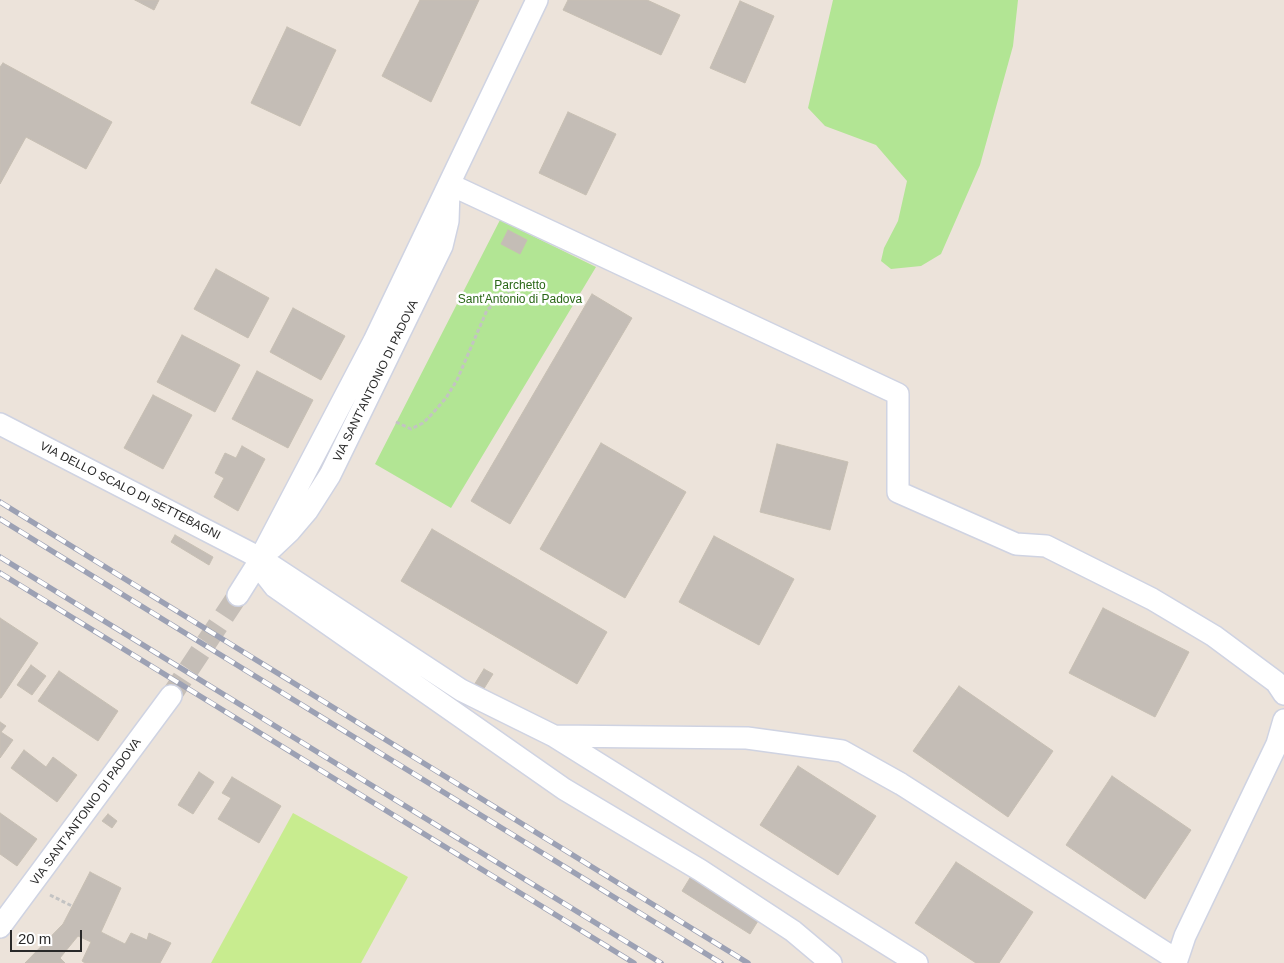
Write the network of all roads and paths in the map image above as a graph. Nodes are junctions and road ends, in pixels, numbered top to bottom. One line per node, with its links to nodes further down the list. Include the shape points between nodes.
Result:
1 (537, 0): 2 (street, VIA SANT'ANTONIO DI PADOVA)
2 (449, 184): 6 (street, VIA SANT'ANTONIO DI PADOVA, via 374,341); 8 (street, via 898,394 898,492 1016,544 1046,546 1152,598 1214,636 1276,682)
3 (509, 291): 4 (path, via 487,310 446,398 423,423 411,429)
4 (396, 422)
5 (0, 424): 6 (street, VIA DELLO SCALO DI SETTEBAGNI)
6 (260, 558): 7 (street, VIA SANT'ANTONIO DI PADOVA); 11 (street, VIA DELLO SCALO DI SETTEBAGNI, via 461,690); 14 (street, via 264,572 275,587 564,789 700,870 793,931)
7 (238, 596)
8 (1284, 694)
9 (171, 696): 12 (street, VIA SANT'ANTONIO DI PADOVA)
10 (1284, 720): 13 (street, via 1277,744)
11 (554, 736): 13 (street, via 747,738 842,751 901,784); 15 (street, VIA DELLO SCALO DI SETTEBAGNI)
12 (0, 927)
13 (1176, 961)
14 (831, 963)
15 (917, 963)

